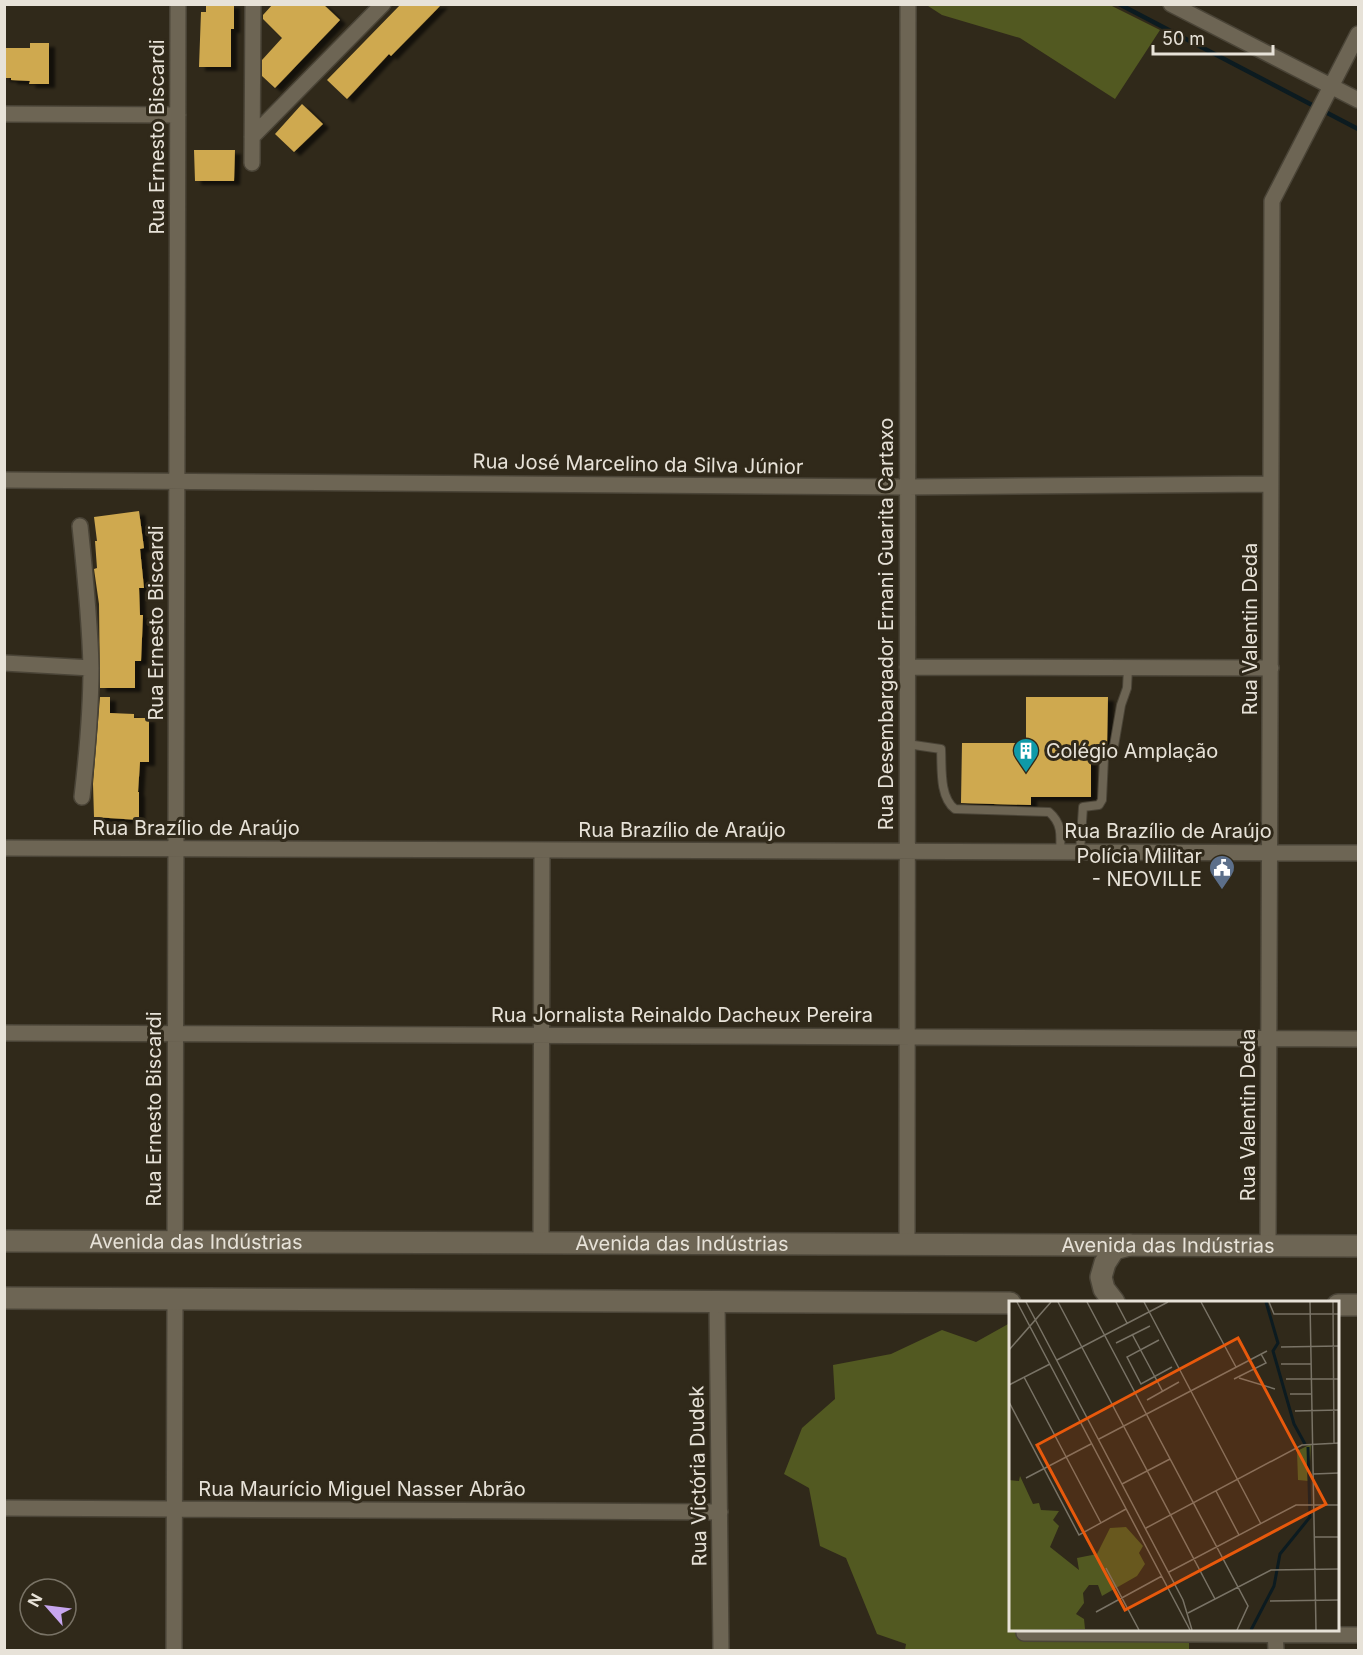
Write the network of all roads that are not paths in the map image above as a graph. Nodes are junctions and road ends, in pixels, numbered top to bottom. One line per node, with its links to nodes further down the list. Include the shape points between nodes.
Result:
1 (178, 4): 10 (street, Rua Ernesto Biscardi)
2 (253, 4): 11 (street)
3 (383, 4): 11 (street)
4 (908, 4): 16 (street, Rua Desembargador Ernani Guarita Cartaxo)
5 (1171, 4): 7 (street)
6 (1359, 34): 7 (street, Rua Valentin Deda)
7 (1328, 93): 8 (street); 15 (street, Rua Valentin Deda, via 1272,201)
8 (1359, 100)
9 (4, 114): 10 (street)
10 (178, 115): 14 (street, Rua Ernesto Biscardi)
11 (252, 137): 12 (street)
12 (252, 163)
13 (4, 480): 14 (street, Rua José Marcelino da Silva Júnior)
14 (177, 481): 16 (street, Rua José Marcelino da Silva Júnior); 26 (street, Rua Ernesto Biscardi)
15 (1271, 484): 16 (street, Rua José Marcelino da Silva Júnior); 22 (street, Rua Valentin Deda)
16 (907, 487): 19 (street, Rua Desembargador Ernani Guarita Cartaxo)
17 (80, 526): 20 (street)
18 (4, 663): 20 (street)
19 (907, 667): 21 (street); 23 (street, Rua Desembargador Ernani Guarita Cartaxo)
20 (90, 668): 24 (street)
21 (1128, 668): 22 (street); 29 (lane, via 1114,746 1104,758 1102,800 1099,805 1083,807)
22 (1270, 668): 31 (street, Rua Valentin Deda)
23 (907, 744): 28 (street, Rua Desembargador Ernani Guarita Cartaxo); 30 (lane, via 941,749 945,796 955,809 1049,812 1061,831)
24 (82, 797)
25 (4, 848): 26 (street, Rua Brazílio de Araújo)
26 (176, 849): 27 (street, Rua Brazílio de Araújo); 34 (street, Rua Ernesto Biscardi)
27 (542, 850): 28 (street, Rua Brazílio de Araújo); 35 (street)
28 (907, 851): 30 (street, Rua Brazílio de Araújo); 36 (street, Rua Desembargador Ernani Guarita Cartaxo)
29 (1080, 851): 30 (street, Rua Brazílio de Araújo); 31 (street, Rua Brazílio de Araújo)
30 (1060, 852)
31 (1270, 852): 32 (street, Rua Brazílio de Araújo); 37 (street, Rua Valentin Deda)
32 (1359, 853)
33 (4, 1033): 34 (street, Rua Jornalista Reinaldo Dacheux Pereira)
34 (176, 1034): 35 (street, Rua Jornalista Reinaldo Dacheux Pereira); 40 (street, Rua Ernesto Biscardi)
35 (541, 1036): 36 (street, Rua Jornalista Reinaldo Dacheux Pereira); 41 (street)
36 (907, 1037): 37 (street, Rua Jornalista Reinaldo Dacheux Pereira); 42 (street, Rua Desembargador Ernani Guarita Cartaxo)
37 (1269, 1039): 38 (street, Rua Jornalista Reinaldo Dacheux Pereira); 44 (street, Rua Valentin Deda)
38 (1359, 1039)
39 (4, 1240): 40 (main road, Avenida das Indústrias)
40 (175, 1241): 41 (main road, Avenida das Indústrias)
41 (540, 1242): 42 (main road, Avenida das Indústrias)
42 (907, 1244): 43 (main road, Avenida das Indústrias)
43 (1129, 1245): 44 (main road, Avenida das Indústrias); 48 (main road, via 1114,1249 1101,1277 1104,1290)
44 (1268, 1245): 45 (main road, Avenida das Indústrias)
45 (1359, 1246)
46 (4, 1298): 47 (main road)
47 (175, 1299): 49 (main road); 54 (street)
48 (1113, 1301)
49 (717, 1302): 50 (main road); 55 (street, Rua Victória Dudek)
50 (1009, 1303)
51 (1339, 1305): 52 (main road)
52 (1359, 1305)
53 (4, 1508): 54 (street, Rua Maurício Miguel Nasser Abrão)
54 (174, 1509): 55 (street, Rua Maurício Miguel Nasser Abrão); 59 (street)
55 (720, 1512): 60 (street, Rua Victória Dudek)
56 (1275, 1632): 57 (street); 58 (street); 61 (street)
57 (1024, 1633)
58 (1359, 1635)
59 (174, 1650)
60 (721, 1650)
61 (1276, 1650)

